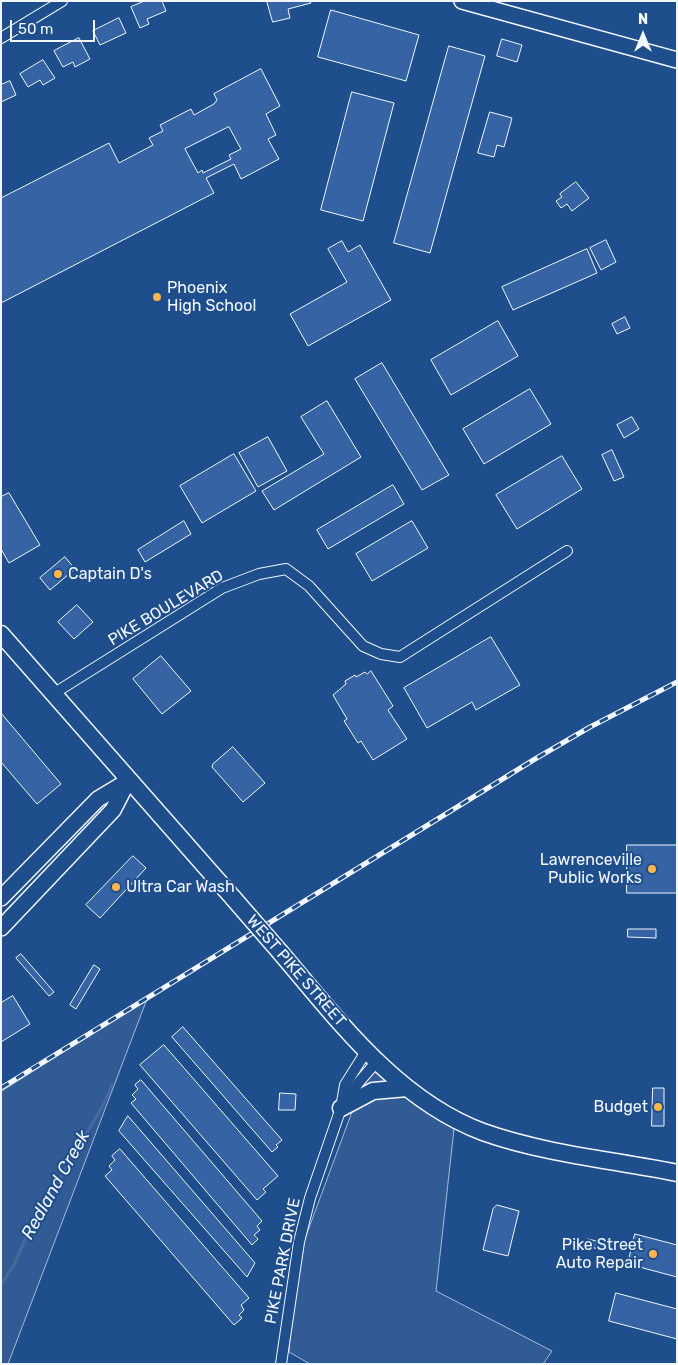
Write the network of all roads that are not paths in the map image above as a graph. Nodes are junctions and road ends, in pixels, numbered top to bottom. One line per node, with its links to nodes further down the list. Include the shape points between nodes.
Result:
1 (62, 1): 3 (street)
2 (462, 1): 4 (main road)
3 (1, 38)
4 (677, 60)
5 (567, 551): 7 (street, PIKE BOULEVARD, via 400,657 381,654 363,646 309,586 286,569 259,574 222,588)
6 (1, 634): 7 (main road, WEST PIKE STREET)
7 (53, 694): 8 (main road, WEST PIKE STREET)
8 (128, 781): 9 (main road, via 98,799); 10 (main road, via 113,810); 11 (main road, WEST PIKE STREET, bridge)
9 (1, 898)
10 (1, 928)
11 (373, 1055): 12 (main road, WEST PIKE STREET); 13 (street, PIKE PARK DRIVE); 13 (street, PIKE PARK DRIVE, via 348,1078)
12 (407, 1088): 13 (main road, via 373,1091); 14 (main road, WEST PIKE STREET, via 454,1118 498,1136)
13 (341, 1108): 15 (street, PIKE PARK DRIVE, via 310,1198 299,1242)
14 (677, 1173)
15 (281, 1364)

